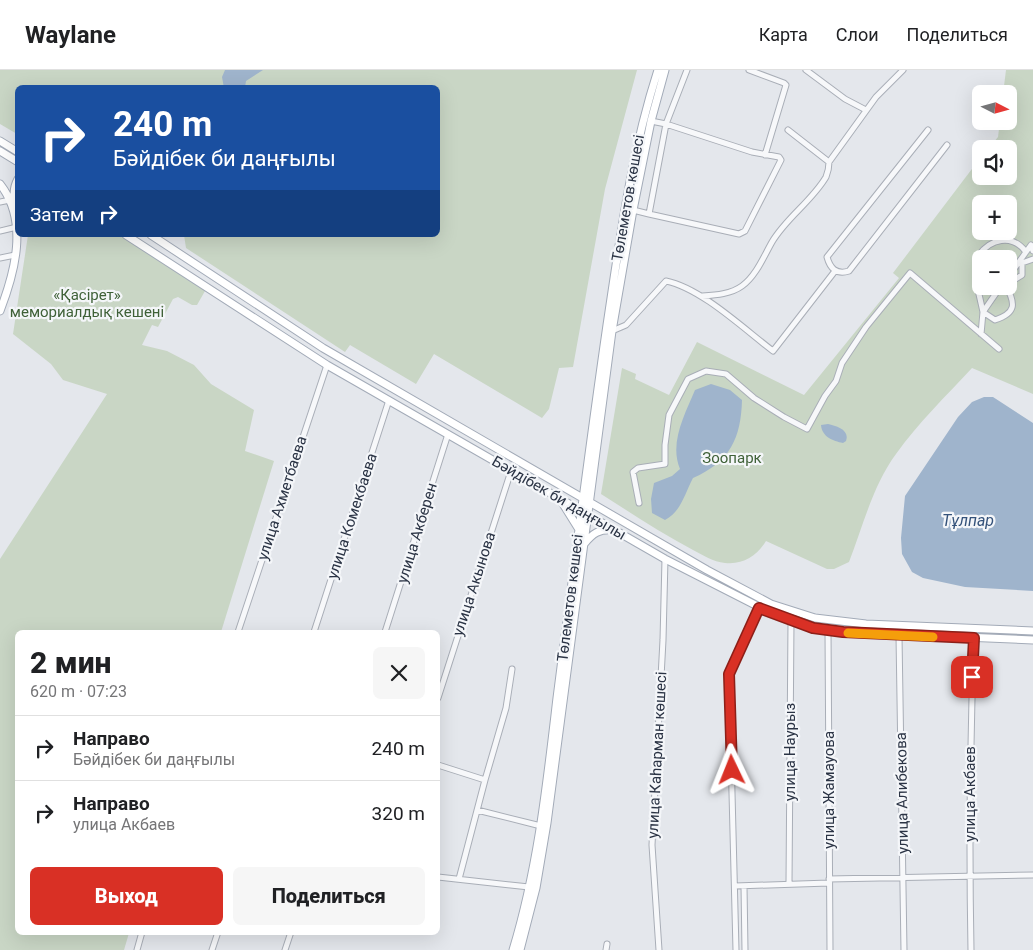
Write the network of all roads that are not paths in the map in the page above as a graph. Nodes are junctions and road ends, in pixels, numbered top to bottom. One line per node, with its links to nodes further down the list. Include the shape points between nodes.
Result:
1 (658, 70): 56 (main road, Төлеметов көшесі, via 631,171)
2 (664, 70): 8 (main road, Төлеметов көшесі)
3 (687, 70): 9 (street)
4 (749, 70): 16 (street, via 786,86)
5 (806, 70): 7 (street)
6 (903, 70): 7 (street)
7 (866, 110): 18 (street)
8 (650, 121): 9 (street); 24 (main road, Төлеметов көшесі)
9 (666, 124): 16 (street); 26 (street)
10 (788, 130): 18 (street)
11 (928, 130): 39 (street, via 827,257)
12 (0, 141): 14 (main road)
13 (947, 145): 39 (street, via 849,271)
14 (15, 150)
15 (0, 151): 17 (main road)
16 (765, 155): 26 (street, via 781,160 745,231 739,234)
17 (15, 160)
18 (829, 162): 43 (street, via 826,177 773,240 744,285 734,291)
19 (0, 184): 22 (main road)
20 (15, 184): 21 (main road)
21 (15, 198)
22 (10, 200): 23 (street); 25 (main road)
23 (0, 202)
24 (633, 210): 26 (street); 46 (main road, Төлеметов көшесі)
25 (15, 213)
26 (649, 214)
27 (15, 227): 28 (street)
28 (0, 231)
29 (16, 237): 35 (main road)
30 (20, 237): 44 (main road, via 10,296)
31 (129, 237): 49 (main road, Бәйдібек би даңғылы)
32 (154, 237): 52 (main road, Бәйдібек би даңғылы, via 323,348)
33 (1033, 251): 34 (street, via 1031,245)
34 (1026, 252): 38 (street); 45 (street, via 1017,242 1007,240 984,248 978,256 980,276 976,281)
35 (15, 255): 36 (street); 44 (main road, via 12,276)
36 (0, 258)
37 (1033, 259): 40 (street, via 1022,263 1022,275)
38 (1017, 265)
39 (835, 270): 43 (street, via 773,351)
40 (1017, 278)
41 (995, 295): 45 (street)
42 (1011, 295): 45 (street, via 1013,306 1006,316 995,320)
43 (702, 296): 46 (street, via 677,283 666,282 626,325)
44 (0, 311)
45 (983, 312): 47 (street)
46 (612, 331): 56 (main road, Төлеметов көшесі)
47 (981, 334): 48 (street); 57 (street, via 910,273 866,327 842,363 836,381 807,429 754,398 726,374 706,371 688,379 669,415 664,464 638,468 633,472)
48 (999, 349)
49 (327, 365): 50 (main road, Бәйдібек би даңғылы); 66 (street, улица Ахметбаева)
50 (389, 400): 51 (main road, Бәйдібек би даңғылы); 67 (street, улица Комекбаева)
51 (448, 434): 53 (main road, Бәйдібек би даңғылы); 68 (street, улица Акберен)
52 (481, 439): 53 (main road); 56 (main road, Бәйдібек би даңғылы)
53 (475, 450): 54 (main road, Бәйдібек би даңғылы)
54 (511, 470): 55 (main road, Бәйдібек би даңғылы); 75 (street, улица Акынова)
55 (558, 497): 58 (main road, Бәйдібек би даңғылы); 60 (main road)
56 (586, 499): 58 (main road, Төлеметов көшесі); 59 (main road, Төлеметов көшесі); 70 (main road, Бәйдібек би даңғылы, via 715,574 772,604 809,617 866,624)
57 (639, 503)
58 (581, 510): 59 (main road, Бәйдібек би даңғылы); 60 (main road, Төлеметов көшесі)
59 (588, 514): 61 (main road, Бәйдібек би даңғылы); 62 (main road, Төлеметов көшесі)
60 (578, 529): 79 (main road, Төлеметов көшесі)
61 (614, 530): 62 (main road, via 596,532); 63 (main road, Бәйдібек би даңғылы)
62 (584, 544): 97 (main road, Төлеметов көшесі, via 547,823 536,888)
63 (665, 559): 64 (main road, Бәйдібек би даңғылы); 98 (street, улица Каһарман көшесі, via 652,845)
64 (759, 608): 65 (main road, Бәйдібек би даңғылы); 87 (street, via 729,674)
65 (791, 621): 69 (main road, Бәйдібек би даңғылы); 86 (street, улица Наурыз)
66 (239, 630)
67 (315, 630)
68 (386, 630)
69 (828, 630): 71 (main road, Бәйдібек би даңғылы); 85 (street, улица Жамауова)
70 (1033, 631)
71 (899, 636): 72 (main road, Бәйдібек би даңғылы); 83 (street, улица Алибекова)
72 (974, 638): 73 (main road, Бәйдібек би даңғылы); 81 (street, улица Акбаев)
73 (1033, 640)
74 (512, 669): 77 (street, via 506,708)
75 (440, 692)
76 (440, 766): 77 (street)
77 (484, 780): 78 (street)
78 (477, 810): 79 (street); 84 (street)
79 (540, 826): 89 (main road, Төлеметов көшесі)
80 (1033, 875): 81 (street)
81 (970, 876): 83 (street); 103 (street, улица Акбаев)
82 (440, 877): 84 (street)
83 (903, 877): 85 (street); 102 (street, улица Алибекова)
84 (459, 879): 89 (street)
85 (829, 881): 86 (street); 101 (street, улица Жамауова)
86 (790, 884): 88 (street)
87 (735, 886): 88 (street); 99 (street)
88 (744, 886): 100 (street)
89 (529, 887): 96 (main road, Төлеметов көшесі)
90 (141, 935): 93 (street)
91 (217, 935): 94 (street)
92 (289, 935): 95 (street)
93 (137, 950)
94 (212, 950)
95 (285, 950)
96 (514, 950)
97 (520, 950)
98 (658, 950)
99 (736, 950)
100 (745, 950)
101 (830, 950)
102 (904, 950)
103 (972, 950)

